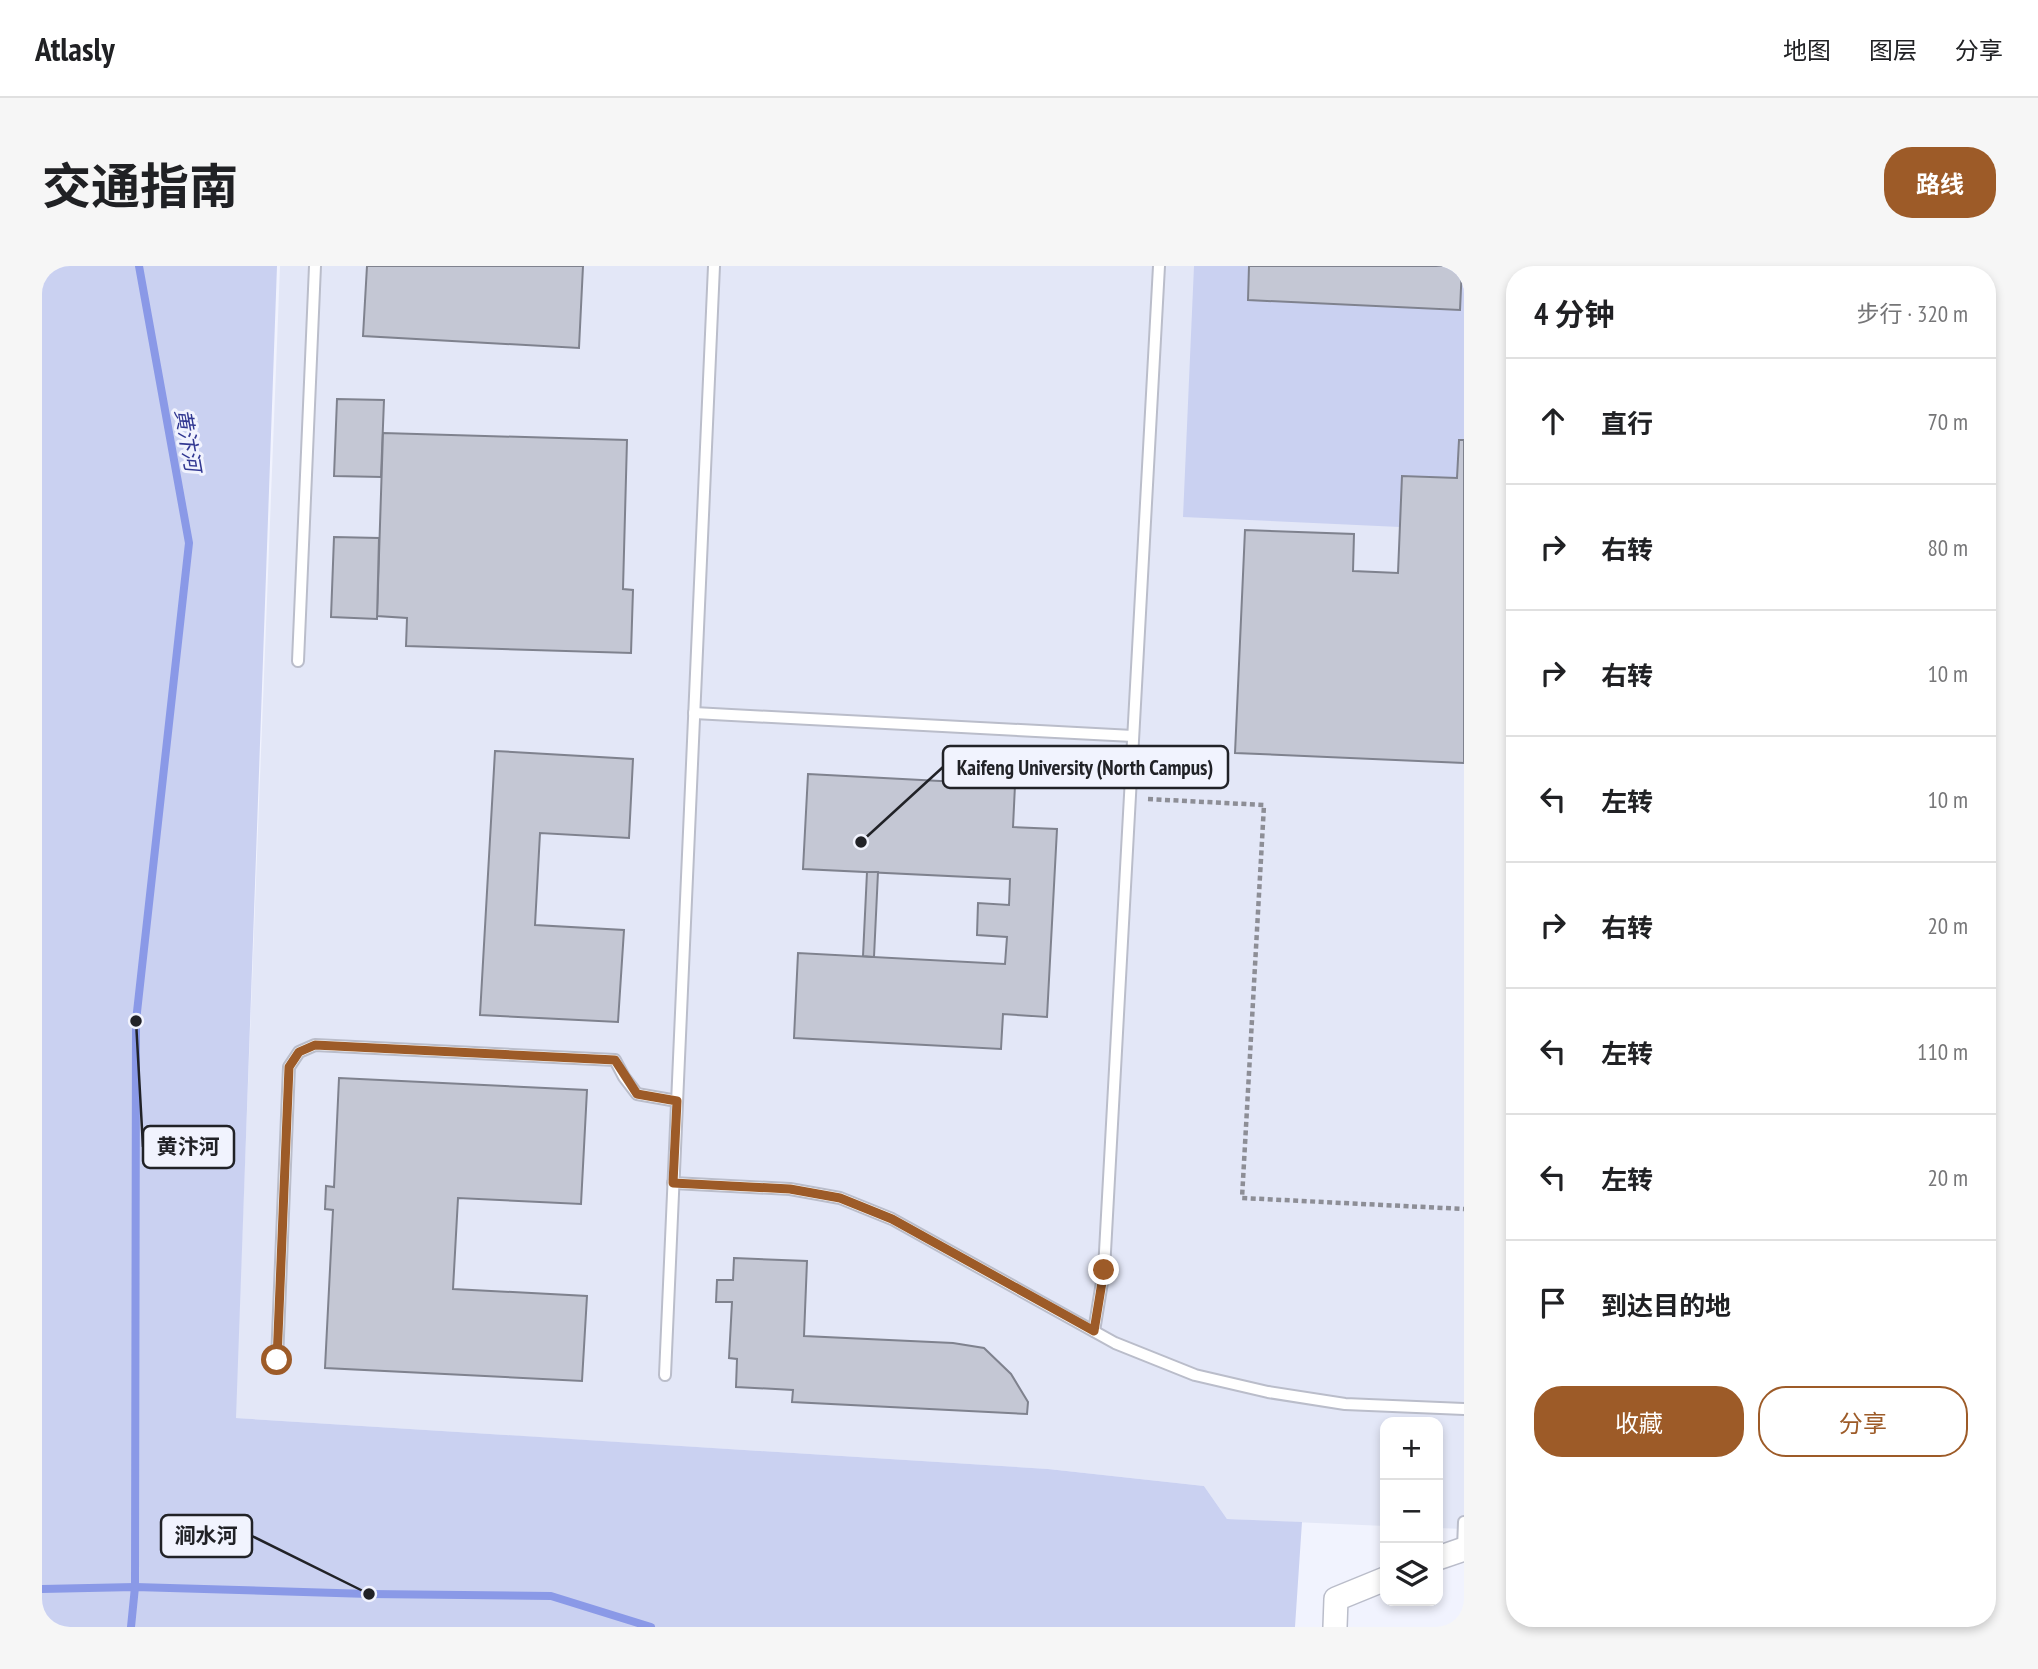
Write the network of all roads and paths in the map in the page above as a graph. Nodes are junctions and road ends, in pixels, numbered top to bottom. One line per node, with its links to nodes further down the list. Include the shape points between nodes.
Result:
1 (315, 266): 4 (lane)
2 (714, 266): 5 (lane)
3 (1159, 266): 6 (lane)
4 (298, 661)
5 (694, 713): 6 (lane); 8 (lane)
6 (1133, 736): 7 (lane)
7 (1130, 798): 10 (path, via 1264,805 1242,1198); 11 (lane, via 1104,1270)
8 (677, 1101): 9 (lane); 12 (lane, via 637,1094 615,1060 315,1045 299,1052 289,1067)
9 (673, 1183): 11 (lane, via 790,1189 840,1198 892,1219); 13 (lane)
10 (1464, 1209)
11 (1094, 1331): 14 (lane, via 1195,1375 1268,1392 1345,1404)
12 (277, 1360)
13 (664, 1375)
14 (1464, 1409)
15 (1464, 1522): 16 (lane)
16 (1463, 1549): 17 (street)
17 (1443, 1556)
18 (1380, 1581): 19 (street, via 1336,1599)
19 (1335, 1627)

